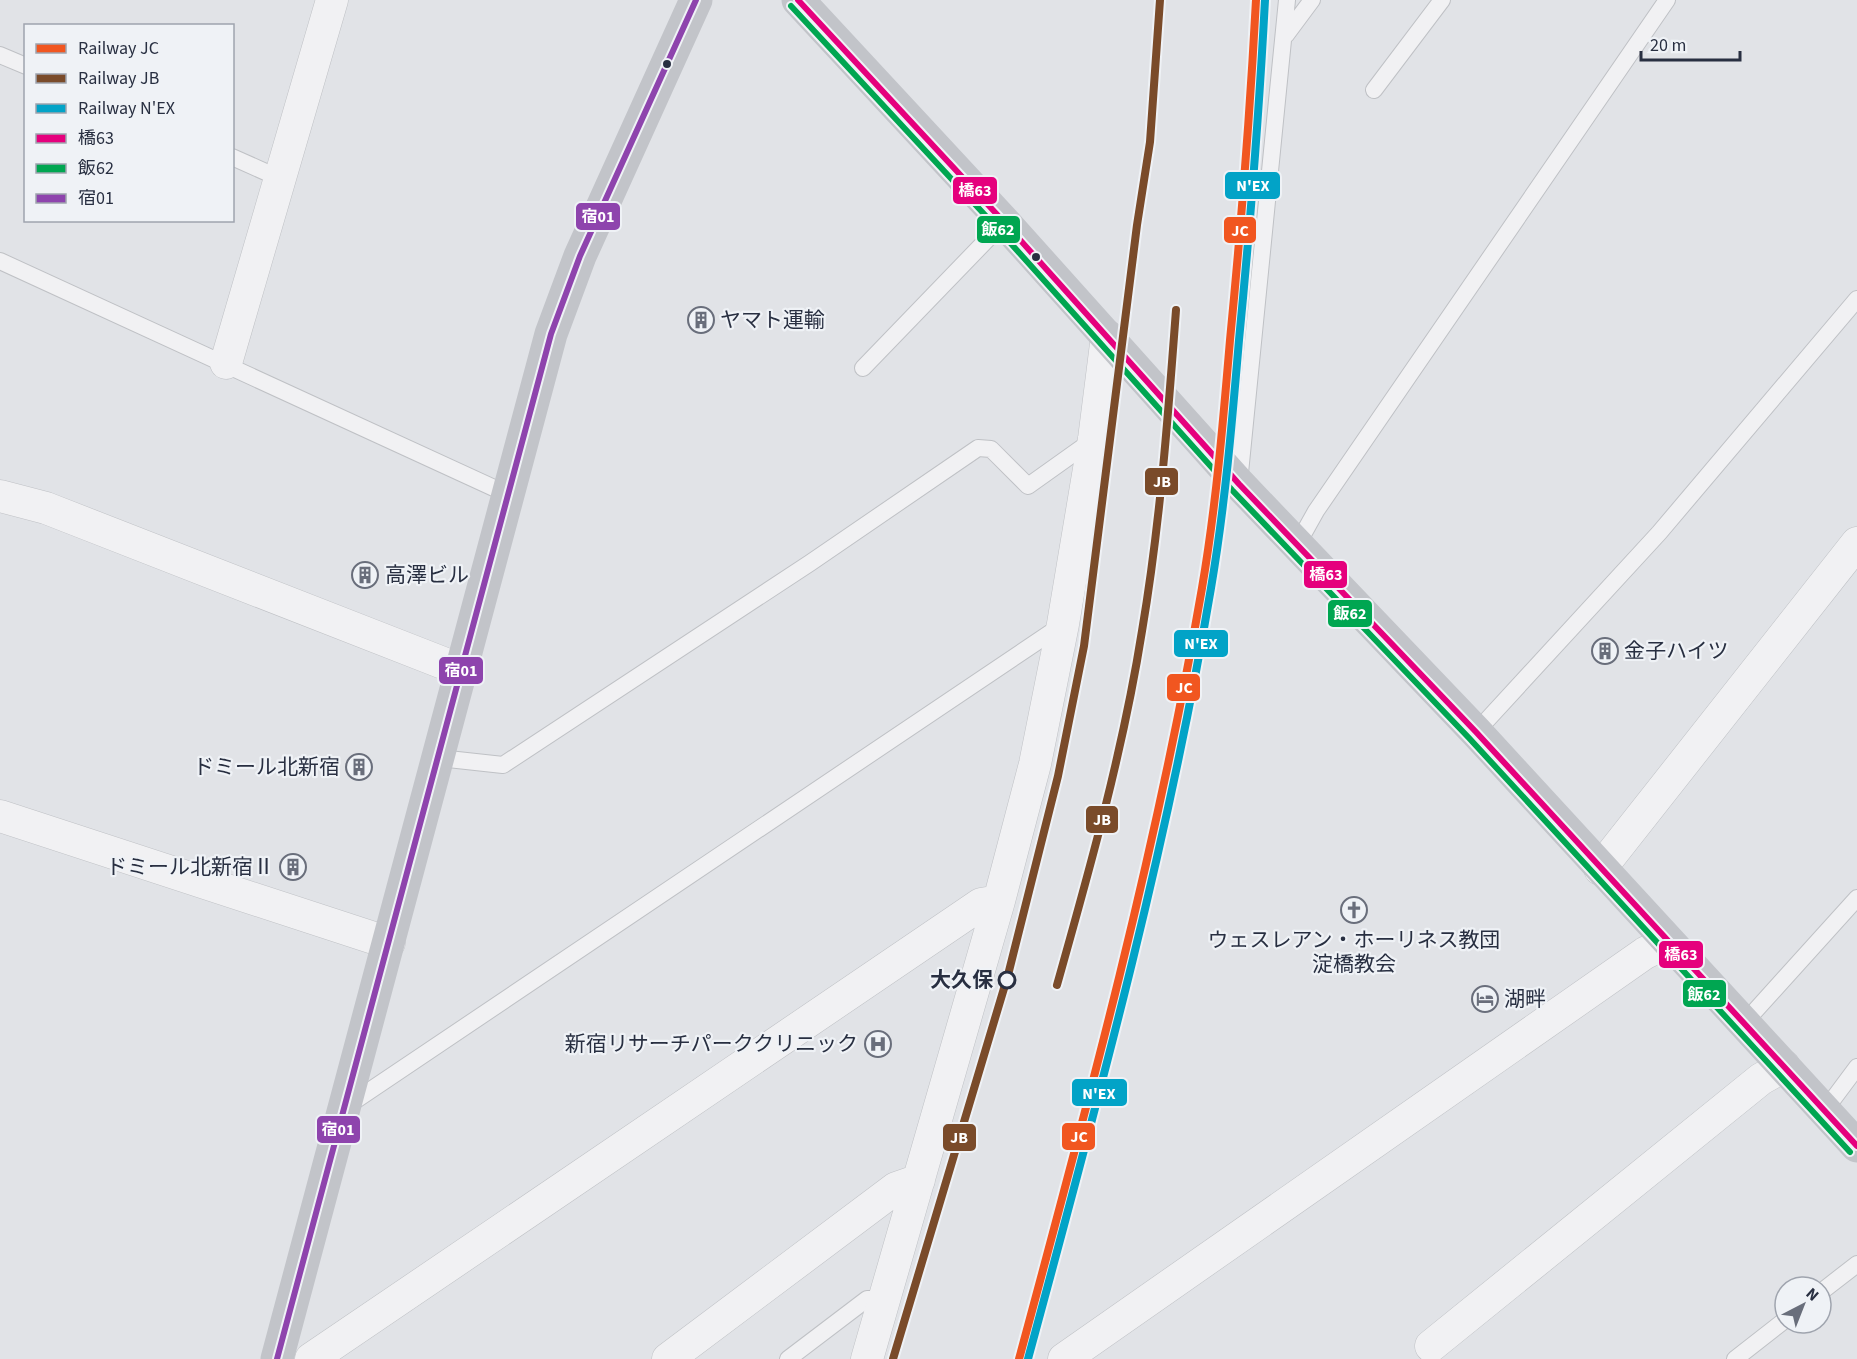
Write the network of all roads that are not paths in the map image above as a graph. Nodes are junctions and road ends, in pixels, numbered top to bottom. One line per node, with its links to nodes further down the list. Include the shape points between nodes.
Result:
1 (332, 0): 13 (street)
2 (696, 0): 22 (main road, via 580,256 551,334)
3 (798, 0): 14 (main road)
4 (1287, 0): 8 (lane)
5 (1312, 0): 8 (lane)
6 (1442, 0): 11 (lane)
7 (1667, 0): 25 (lane, via 1323,501)
8 (1286, 36): 21 (lane)
9 (0, 55): 10 (lane)
10 (24, 65)
11 (1374, 90)
12 (234, 158): 13 (lane)
13 (279, 177): 18 (street)
14 (1004, 222): 17 (main road); 19 (lane)
15 (0, 261): 18 (lane)
16 (1857, 299): 28 (lane, via 1659,533)
17 (1107, 336): 20 (street); 21 (main road)
18 (226, 363): 22 (lane)
19 (863, 368)
20 (1097, 442): 26 (street); 29 (lane, via 1028,486 991,449 978,448 503,765)
21 (1239, 484): 25 (main road)
22 (507, 494): 27 (main road)
23 (0, 496): 27 (street, via 46,508)
24 (1857, 543): 31 (street)
25 (1297, 545): 28 (main road)
26 (1063, 624): 33 (street, via 1035,764); 39 (lane)
27 (461, 670): 29 (main road)
28 (1476, 732): 31 (main road)
29 (439, 758): 35 (main road)
30 (0, 816): 35 (street)
31 (1600, 868): 34 (main road)
32 (1857, 898): 36 (lane)
33 (999, 901): 42 (street); 49 (street, via 981,904)
34 (1668, 942): 36 (main road); 53 (street, via 1645,953)
35 (389, 943): 39 (main road)
36 (1745, 1022): 37 (main road)
37 (1784, 1066): 40 (main road); 47 (street, via 1761,1079)
38 (1857, 1067): 40 (lane)
39 (344, 1107): 48 (main road)
40 (1825, 1110): 41 (main road)
41 (1857, 1146)
42 (919, 1180): 45 (street); 50 (street, via 896,1188)
43 (1857, 1264): 44 (lane)
44 (1833, 1283)
45 (884, 1299): 51 (lane, via 867,1299); 52 (street)
46 (1773, 1329): 54 (lane)
47 (1423, 1353)
48 (277, 1359)
49 (311, 1359)
50 (668, 1359)
51 (788, 1359)
52 (867, 1359)
53 (1064, 1359)
54 (1735, 1359)

